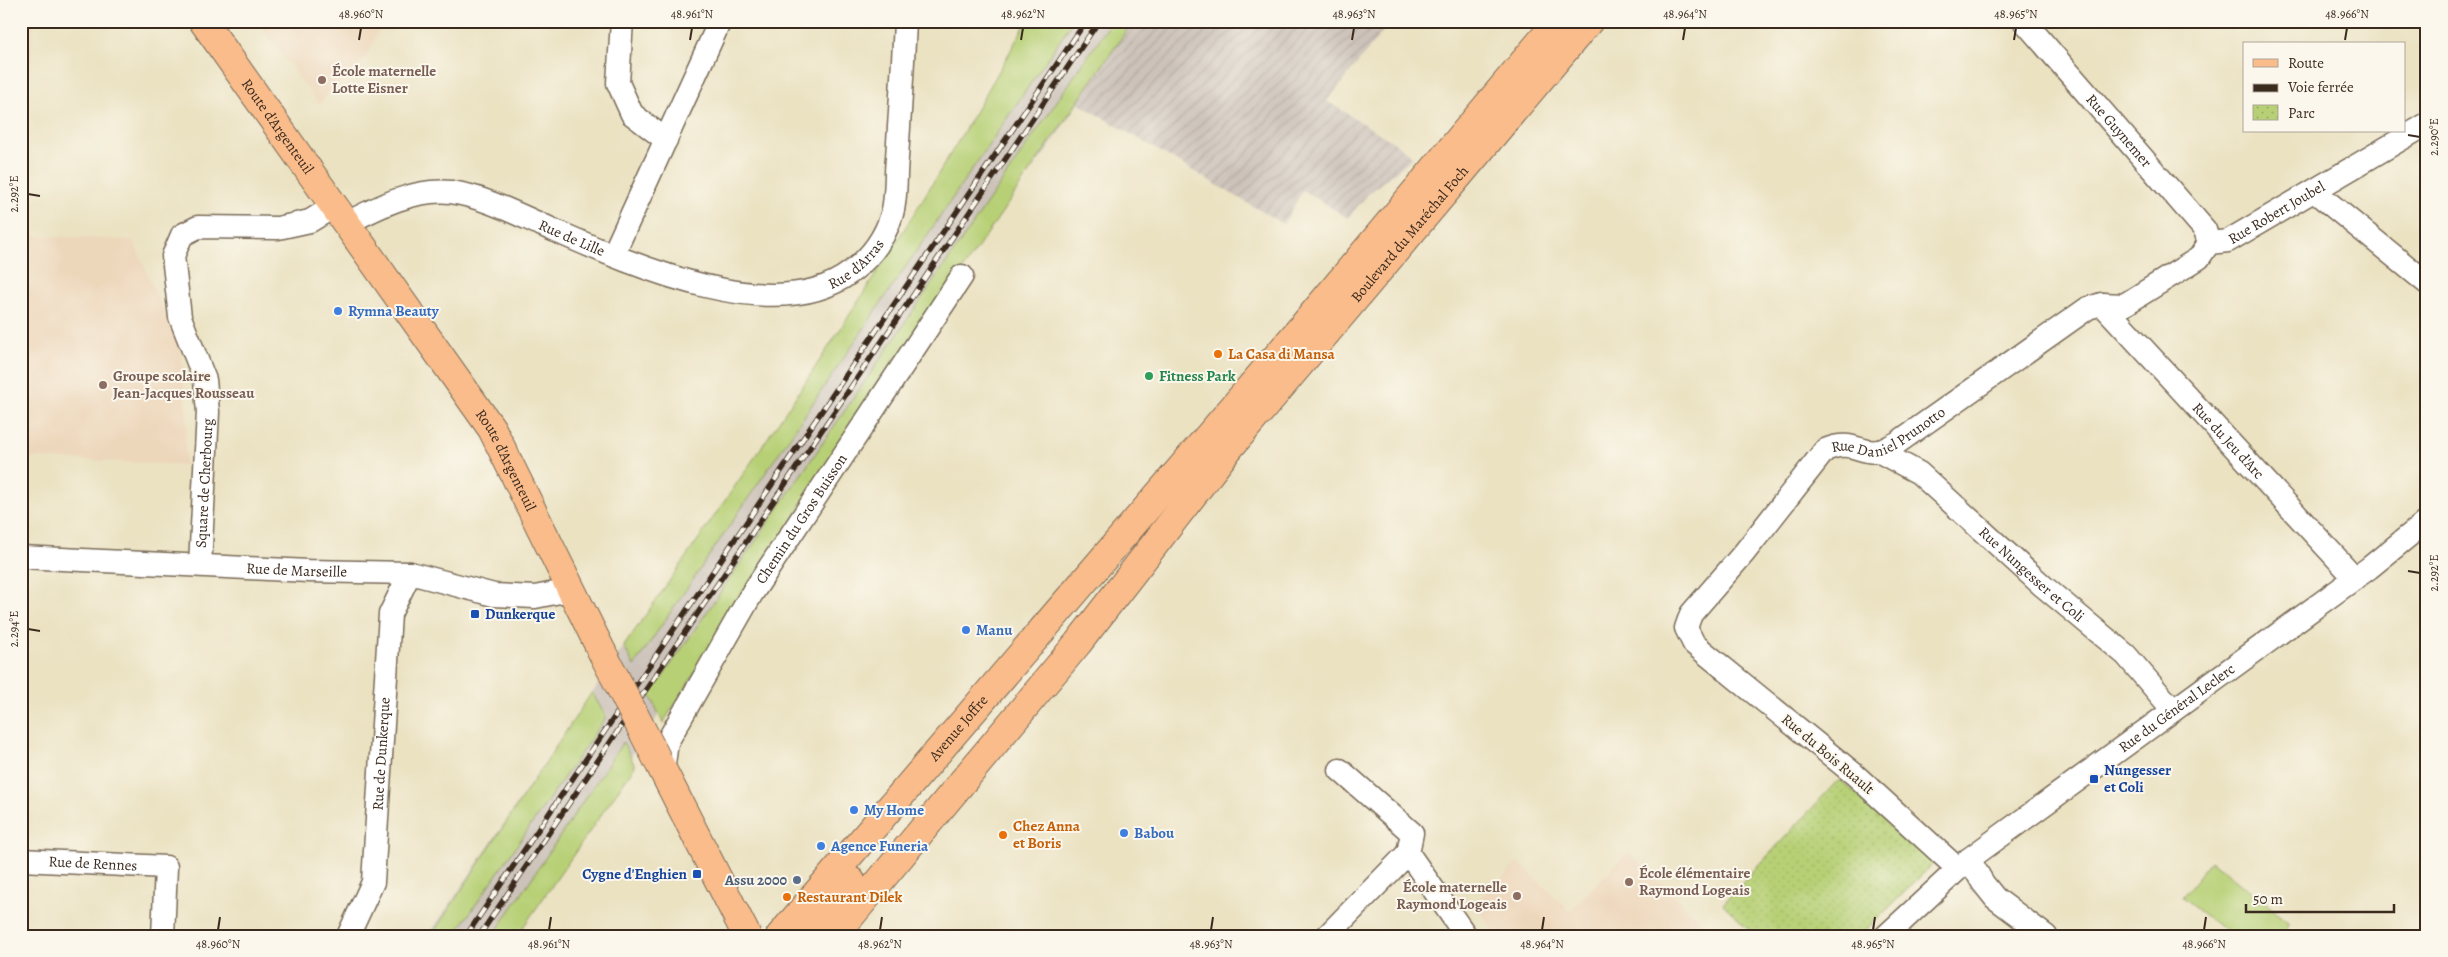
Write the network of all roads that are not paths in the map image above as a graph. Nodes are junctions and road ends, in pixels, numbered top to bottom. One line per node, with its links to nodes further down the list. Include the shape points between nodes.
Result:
1 (203, 21): 11 (main road, Route d'Argenteuil)
2 (622, 21): 9 (street, via 618,83 632,114)
3 (720, 21): 9 (street, Rue de Lille)
4 (905, 21): 13 (street, Rue d'Arras, via 892,214 876,249 842,279 819,289 781,296 712,288 634,265)
5 (1558, 21): 17 (main road, Boulevard du Maréchal Foch)
6 (1589, 21): 17 (main road, Boulevard du Maréchal Foch)
7 (2024, 21): 12 (street, Rue Guynemer, via 2205,230)
8 (2427, 124): 10 (street, Rue Robert Joubel)
9 (666, 140): 13 (street, Rue de Lille)
10 (2314, 191): 12 (street, Rue Robert Joubel, via 2228,242); 15 (street)
11 (339, 216): 13 (street, Rue de Lille, via 426,193 452,192 497,206); 22 (street, Square de Cherbourg, via 278,228 198,226 182,235 173,256 180,317 205,380 208,412); 25 (main road, Route d'Argenteuil, via 492,429)
12 (2208, 243): 16 (street, Rue Robert Joubel, via 2199,258 2124,305)
13 (613, 255)
14 (962, 276): 29 (street, Chemin du Gros Buisson, via 751,595 667,742)
15 (2427, 284)
16 (2102, 304): 18 (street, Rue Daniel Prunotto, via 2088,308 1897,443); 24 (street, Rue du Jeu d'Arc)
17 (1224, 436): 28 (main road, Avenue Joffre, via 1135,521); 34 (main road, Avenue Joffre, via 1157,541 1079,622)
18 (1878, 451): 26 (street, Rue Daniel Prunotto, via 1853,445 1838,445 1825,450 1691,614 1686,628); 27 (street, Rue Nungesser et Coli, via 1919,473 2043,586 2126,655)
19 (2427, 508): 24 (street, Rue du Général Leclerc, via 2364,564)
20 (2427, 521): 24 (street, Rue du Général Leclerc)
21 (21, 557): 22 (street, Rue de Marseille)
22 (200, 565): 23 (street, Rue de Marseille)
23 (410, 573): 25 (street, Rue de Marseille, via 494,595 535,597); 36 (street, Rue de Dunkerque, via 390,614 373,882)
24 (2354, 577): 27 (street, Rue du Général Leclerc)
25 (570, 590): 29 (main road, Route d'Argenteuil, bridge)
26 (1694, 644): 33 (street, Rue du Bois Ruault)
27 (2173, 710): 33 (street, Rue du Général Leclerc)
28 (949, 749): 34 (main road, Avenue Joffre); 38 (main road, Avenue Joffre)
29 (660, 766): 37 (main road, Route d'Argenteuil)
30 (1340, 770): 31 (street, via 1412,834)
31 (1408, 853): 39 (street); 40 (street)
32 (21, 860): 35 (street, Rue de Rennes, via 166,866)
33 (1964, 864): 41 (street, Rue du Général Leclerc); 42 (street, Rue du Bois Ruault, via 1995,898)
34 (820, 935)
35 (162, 936)
36 (348, 936)
37 (747, 936)
38 (780, 936)
39 (1327, 936)
40 (1466, 936)
41 (1886, 936)
42 (2046, 936)

